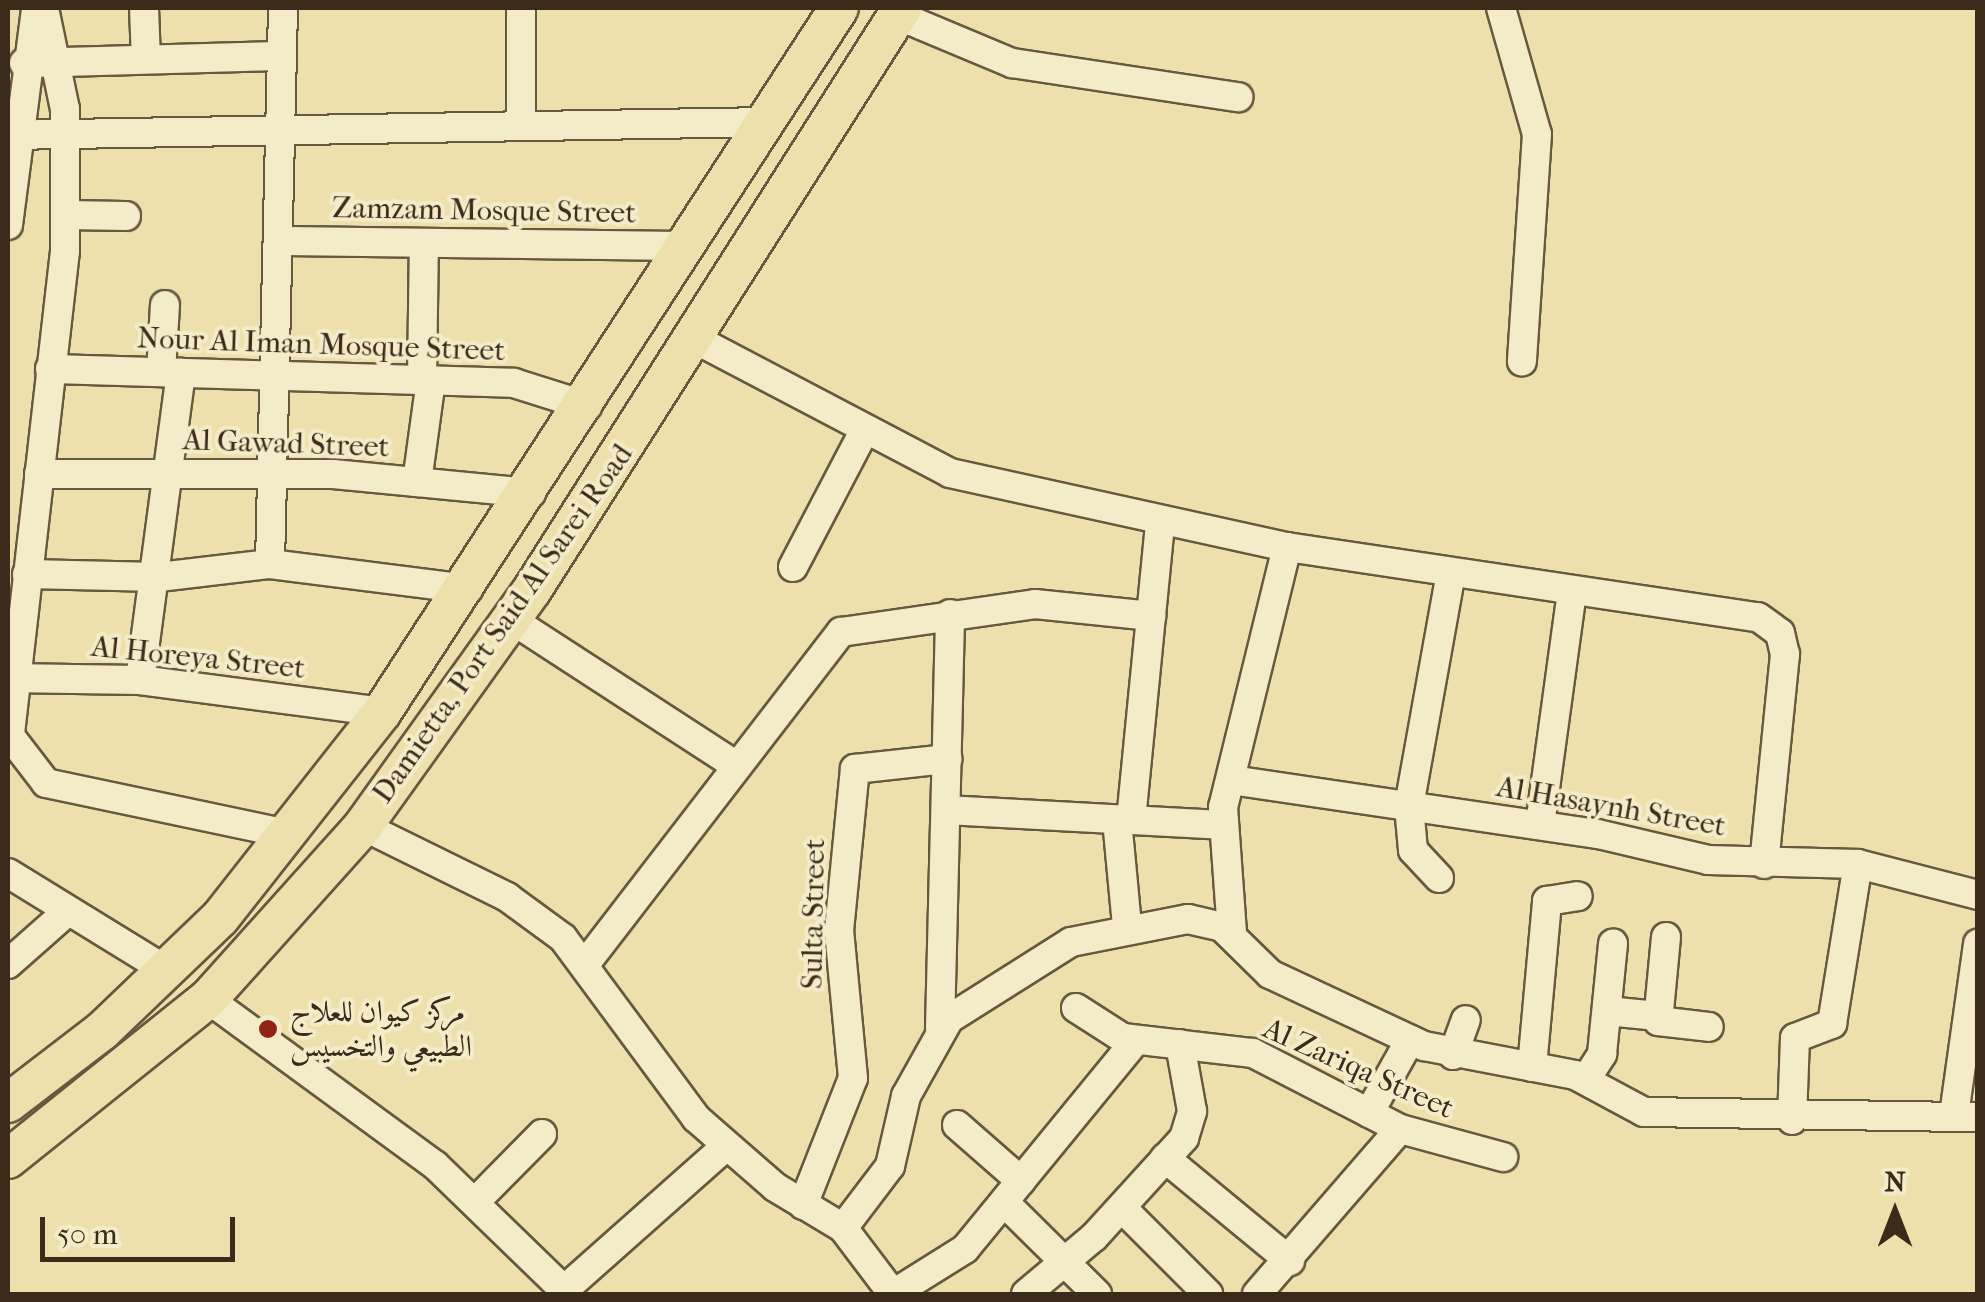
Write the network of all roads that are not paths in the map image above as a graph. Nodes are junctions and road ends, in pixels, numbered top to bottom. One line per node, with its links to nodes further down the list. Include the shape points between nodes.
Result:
1 (36, 8): 12 (street)
2 (44, 8): 11 (street)
3 (144, 8): 10 (street)
4 (283, 8): 9 (street)
5 (521, 8): 15 (street)
6 (839, 8): 14 (highway, Damietta, Port Said Al Sarei Road)
7 (1501, 8): 27 (street, via 1537,134)
8 (899, 11): 13 (street, via 1012,64); 26 (highway, Damietta, Port Said Al Sarei Road)
9 (282, 56): 10 (street); 16 (street)
10 (146, 59): 11 (street)
11 (59, 61): 12 (street); 17 (street)
12 (24, 63): 18 (street)
13 (1238, 97)
14 (766, 122): 15 (street); 24 (highway, Damietta, Port Said Al Sarei Road)
15 (521, 123): 16 (street)
16 (282, 127): 17 (street); 22 (street)
17 (66, 135): 18 (street); 19 (street)
18 (11, 136): 21 (street)
19 (66, 215): 20 (street); 28 (street)
20 (126, 216)
21 (8, 225)
22 (278, 242): 23 (street, Zamzam Mosque Street); 30 (street)
23 (424, 245): 24 (street, Zamzam Mosque Street); 31 (street)
24 (688, 246): 32 (highway, Damietta, Port Said Al Sarei Road)
25 (165, 304): 29 (street)
26 (695, 339): 33 (street); 48 (highway, Damietta, Port Said Al Sarei Road)
27 (1522, 362)
28 (50, 369): 29 (street, Nour Al Iman Mosque Street); 34 (street)
29 (171, 373): 30 (street, Nour Al Iman Mosque Street); 35 (street)
30 (275, 376): 31 (street, Nour Al Iman Mosque Street); 36 (street)
31 (426, 380): 32 (street, Nour Al Iman Mosque Street, via 514,383); 37 (street)
32 (586, 406): 38 (highway, Damietta, Port Said Al Sarei Road)
33 (863, 434): 39 (street, via 1002,490); 42 (street)
34 (38, 474): 35 (street, Al Gawad Street); 44 (street)
35 (173, 474): 36 (street, Al Gawad Street); 46 (street)
36 (273, 474): 37 (street, Al Gawad Street); 41 (street)
37 (417, 482): 38 (street, Al Gawad Street)
38 (531, 493): 45 (highway, Damietta, Port Said Al Sarei Road)
39 (1160, 523): 40 (street); 50 (street)
40 (1287, 547): 43 (street); 59 (street)
41 (270, 564): 45 (street); 46 (street)
42 (793, 567)
43 (1451, 573): 47 (street); 60 (street)
44 (27, 574): 46 (street); 52 (street)
45 (478, 575): 48 (highway); 51 (highway, Damietta, Port Said Al Sarei Road)
46 (159, 578): 54 (street)
47 (1572, 592): 64 (street); 67 (street, via 1728,607 1780,633 1786,676)
48 (522, 605): 53 (highway, Damietta, Port Said Al Sarei Road); 58 (street)
49 (950, 614): 50 (street, via 1036,604); 57 (street); 58 (street, via 853,627 830,639)
50 (1151, 616): 62 (street)
51 (428, 649): 53 (highway); 55 (highway, Damietta, Port Said Al Sarei Road)
52 (11, 677): 54 (street, Al Horeya Street); 56 (street)
53 (473, 678): 65 (highway, Damietta, Port Said Al Sarei Road)
54 (140, 680): 55 (street, Al Horeya Street)
55 (382, 712): 66 (highway, Damietta, Port Said Al Sarei Road)
56 (11, 753): 66 (street, via 58,787)
57 (947, 759): 61 (street); 109 (street, Sulta Street, via 854,769 839,931 853,1078)
58 (734, 764): 79 (street)
59 (1231, 780): 60 (street, Al Hasaynh Street); 63 (street)
60 (1409, 806): 64 (street, Al Hasaynh Street); 70 (street, via 1412,850)
61 (946, 810): 62 (street); 88 (street)
62 (1124, 820): 63 (street); 74 (street)
63 (1221, 825): 75 (street)
64 (1540, 825): 67 (street, Al Hasaynh Street)
65 (363, 826): 79 (street, via 507,897); 82 (highway, Damietta, Port Said Al Sarei Road)
66 (287, 834): 81 (highway, Damietta, Port Said Al Sarei Road)
67 (1764, 864): 68 (street, Al Hasaynh Street)
68 (1858, 864): 71 (street, Al Hasaynh Street); 99 (street, via 1832,1024 1795,1038)
69 (8, 873): 73 (street)
70 (1439, 878)
71 (1978, 894)
72 (1578, 896): 94 (street, via 1547,901)
73 (68, 911): 80 (street); 81 (street)
74 (1127, 926): 75 (street, via 1200,920); 88 (street, via 1018,967)
75 (1232, 933): 90 (street, via 1262,969)
76 (1666, 937): 85 (street)
77 (1612, 944): 84 (street)
78 (1978, 944): 92 (street)
79 (586, 963): 103 (street, via 652,1067)
80 (8, 964)
81 (167, 972): 96 (highway, Damietta, Port Said Al Sarei Road)
82 (208, 999): 106 (highway, Damietta, Port Said Al Sarei Road); 108 (street)
83 (1076, 1008): 89 (street, Al Zariqa Street)
84 (1607, 1012): 85 (street); 95 (street, via 1602,1054)
85 (1658, 1016): 87 (street, via 1665,1027)
86 (1466, 1020): 93 (street)
87 (1709, 1027)
88 (940, 1028): 111 (street, via 906,1096 890,1166)
89 (1136, 1040): 91 (street, Al Zariqa Street); 107 (street)
90 (1410, 1040): 93 (street); 97 (street)
91 (1180, 1044): 97 (street, Al Zariqa Street, via 1252,1053); 105 (street, via 1192,1120)
92 (1971, 1044): 98 (street)
93 (1453, 1055): 94 (street)
94 (1532, 1067): 95 (street)
95 (1586, 1079): 99 (street, via 1644,1112)
96 (8, 1104)
97 (1369, 1113): 101 (street, Al Zariqa Street)
98 (1966, 1116): 99 (street, via 1867,1109)
99 (1792, 1120)
100 (957, 1125): 107 (street)
101 (1400, 1129): 104 (street, Al Zariqa Street); 112 (street)
102 (542, 1134): 108 (street)
103 (725, 1147): 109 (street); 114 (street)
104 (1503, 1157)
105 (1165, 1158): 110 (street); 112 (street)
106 (8, 1159)
107 (1012, 1191): 113 (street); 115 (street, via 954,1258)
108 (476, 1201): 114 (street)
109 (802, 1205): 111 (street)
110 (1122, 1208): 113 (street); 118 (street)
111 (843, 1228): 115 (street)
112 (1290, 1262): 119 (street)
113 (1065, 1263): 116 (street); 117 (street)
114 (566, 1292)
115 (893, 1294)
116 (1026, 1294)
117 (1097, 1294)
118 (1208, 1294)
119 (1257, 1294)

